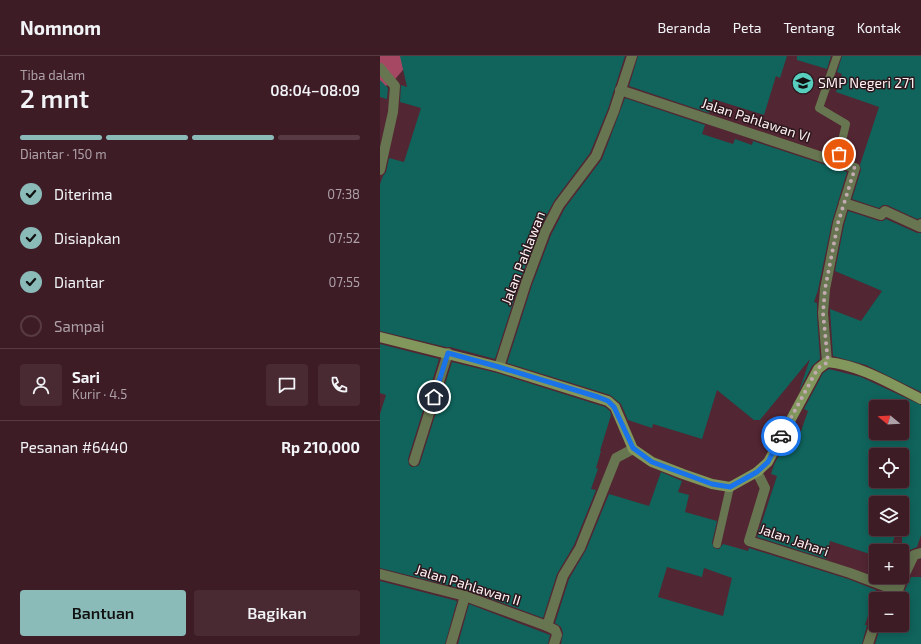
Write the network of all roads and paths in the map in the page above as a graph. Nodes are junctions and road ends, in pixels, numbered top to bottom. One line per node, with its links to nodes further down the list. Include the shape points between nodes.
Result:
1 (632, 56): 4 (street, Jalan Pahlawan)
2 (837, 56): 5 (lane, via 819,108 846,124)
3 (380, 68): 6 (street, via 394,86 393,112)
4 (620, 90): 5 (street, Jalan Pahlawan VI); 12 (street, Jalan Pahlawan, via 596,156 558,205 545,232)
5 (837, 162): 7 (street, Jalan Pahlawan VI, via 855,168)
6 (380, 170)
7 (844, 203): 8 (street, via 880,215 885,211 920,226); 11 (street, Jalan Pahlawan VI, via 825,289 823,313)
8 (921, 224)
9 (380, 337): 10 (street)
10 (448, 353): 12 (street); 15 (street)
11 (828, 362): 13 (street, via 868,373); 16 (street, via 818,368 768,462)
12 (499, 367): 14 (street, via 608,401 614,407)
13 (921, 399)
14 (633, 448): 17 (street, via 652,462 712,484); 24 (street, via 616,458 580,548 563,576)
15 (414, 461)
16 (757, 472): 17 (street); 21 (street, Jalan Jahari, via 765,488 749,541 850,573)
17 (730, 487): 18 (lane)
18 (717, 544)
19 (921, 553): 22 (street, Jalan Jahari, via 914,555)
20 (380, 574): 23 (street, Jalan Pahlawan II)
21 (889, 592)
22 (896, 592)
23 (465, 596): 24 (street, Jalan Pahlawan II); 26 (street)
24 (547, 626): 27 (street, via 555,630 557,635)
25 (872, 632): 28 (street)
26 (451, 644)
27 (554, 644)
28 (868, 644)

